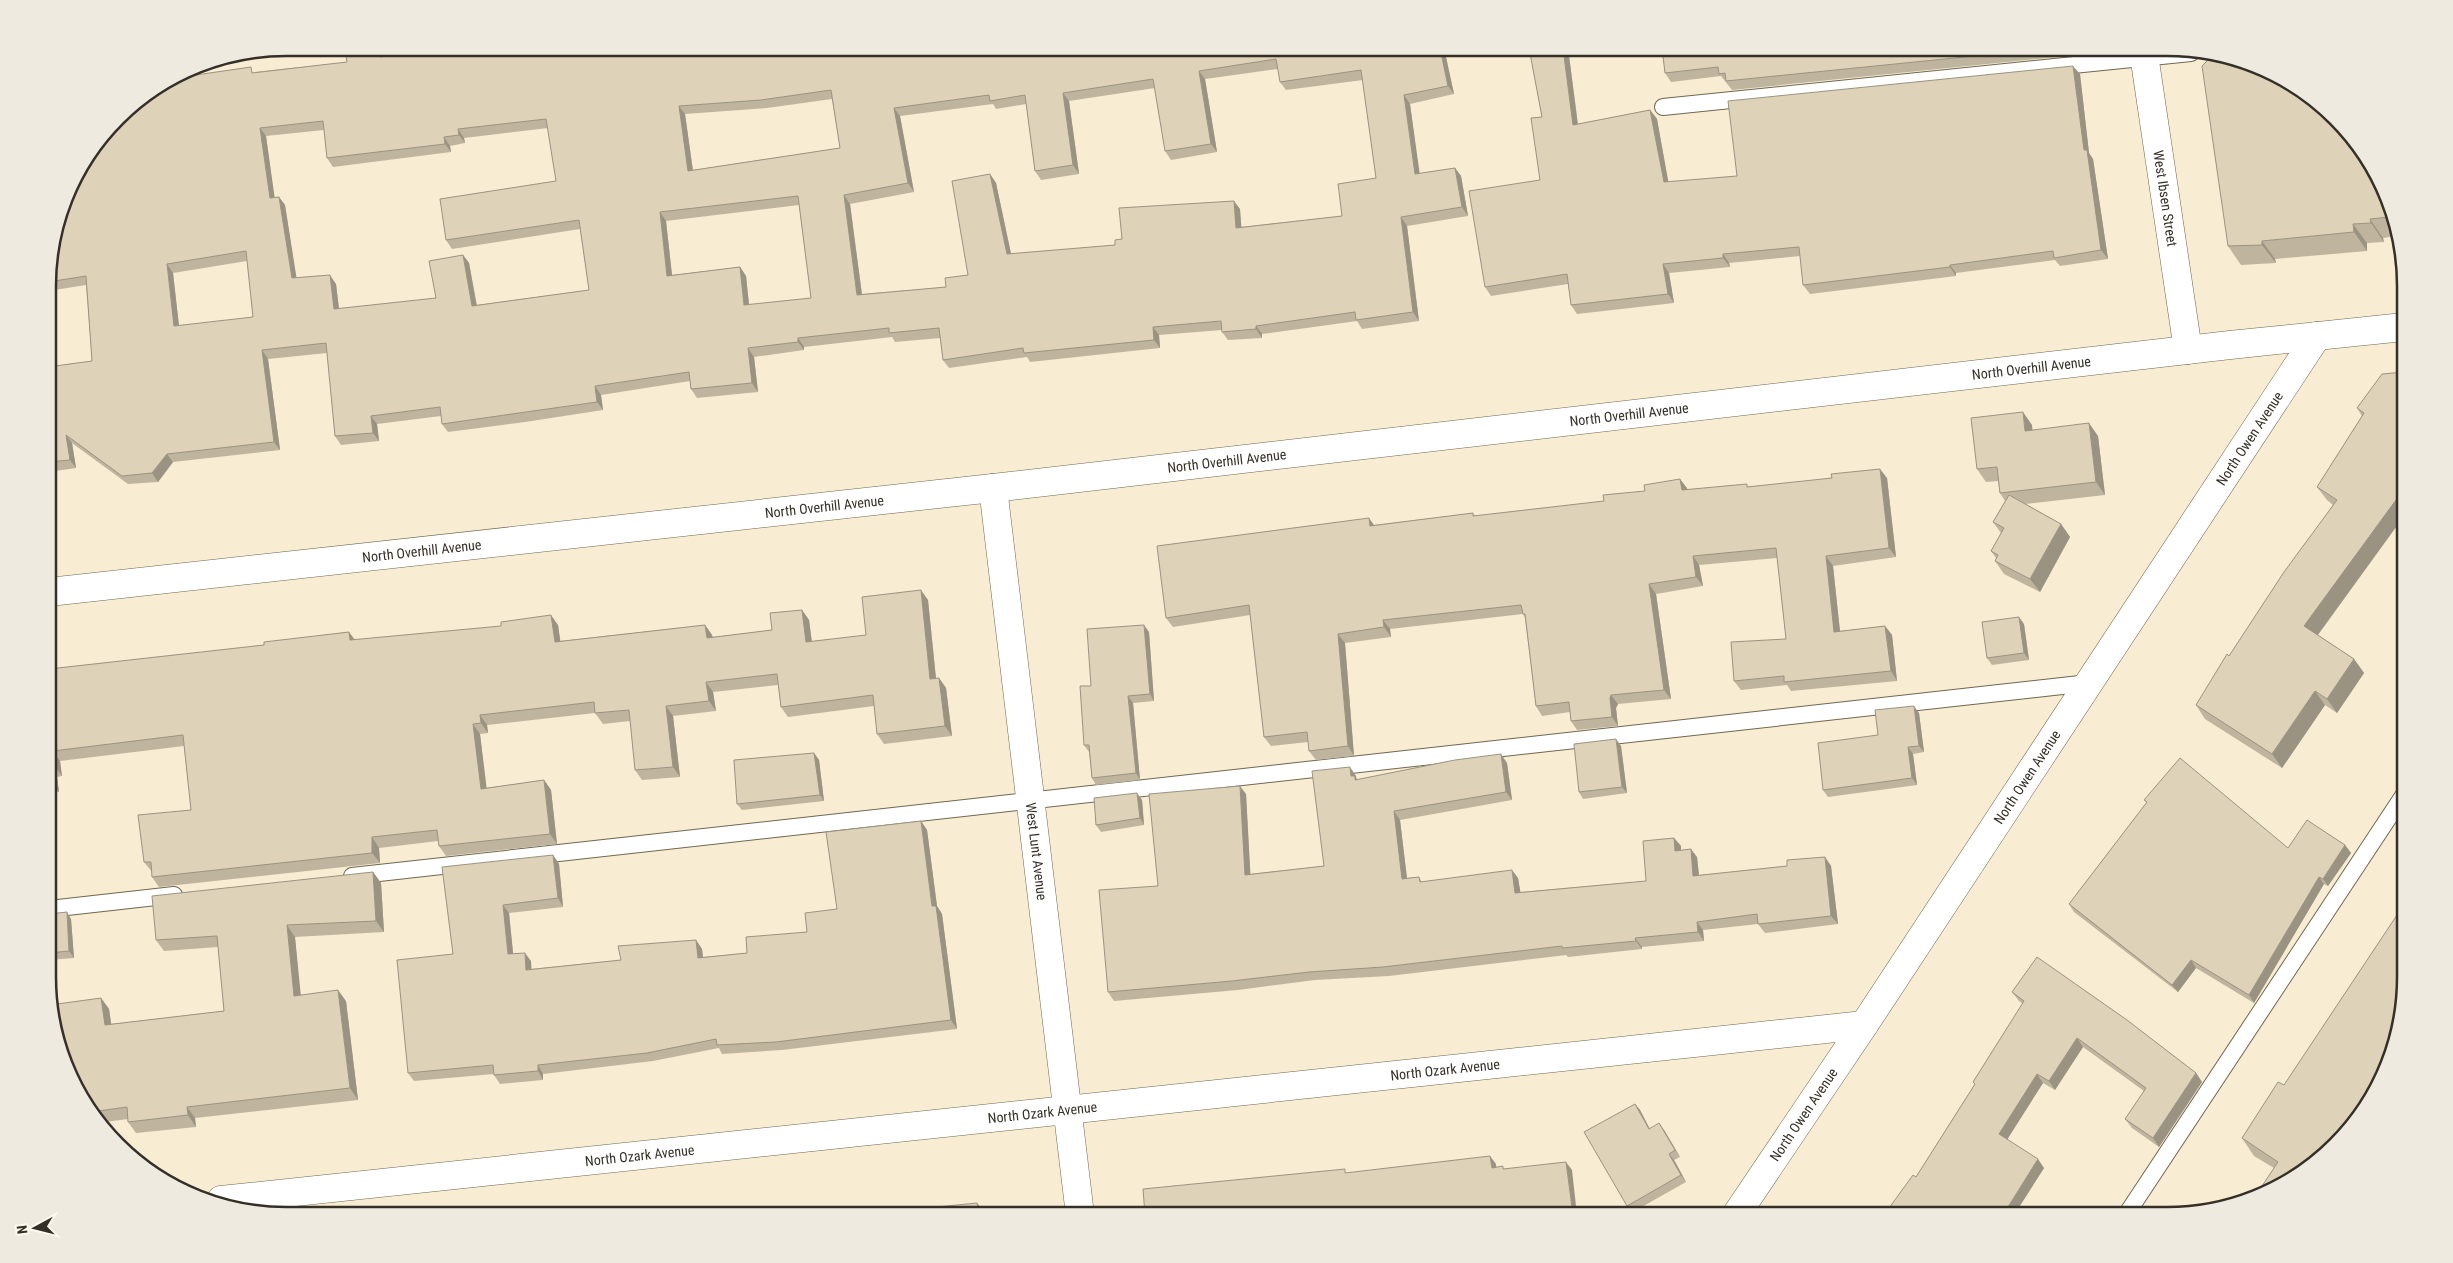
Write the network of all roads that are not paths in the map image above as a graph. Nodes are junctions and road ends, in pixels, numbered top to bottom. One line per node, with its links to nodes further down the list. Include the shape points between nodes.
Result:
1 (2117, 56): 3 (lane)
2 (2144, 56): 6 (street, West Ibsen Street)
3 (1663, 107)
4 (2397, 328): 5 (street, North Overhill Avenue)
5 (2317, 336): 6 (street, North Overhill Avenue); 9 (street, North Owen Avenue)
6 (2188, 350): 7 (street, North Overhill Avenue)
7 (993, 488): 8 (street, North Overhill Avenue); 10 (street, West Lunt Avenue)
8 (56, 591)
9 (2089, 683): 10 (lane); 15 (street, North Owen Avenue)
10 (1030, 802): 12 (lane); 16 (street, West Lunt Avenue)
11 (2397, 805): 20 (lane)
12 (337, 877)
13 (188, 894): 14 (lane)
14 (56, 908)
15 (1864, 1024): 16 (street, North Ozark Avenue); 19 (street, North Owen Avenue)
16 (1067, 1109): 17 (street, North Ozark Avenue); 18 (street, West Lunt Avenue)
17 (228, 1199)
18 (1079, 1207)
19 (1741, 1207)
20 (2131, 1207)

